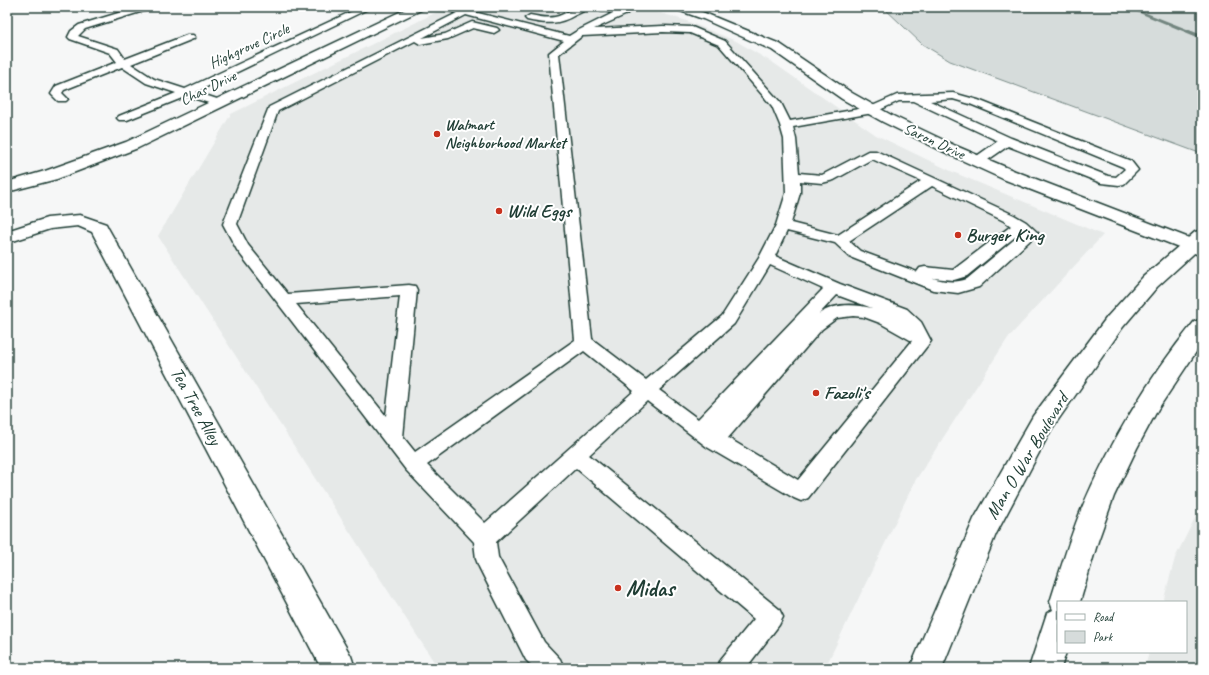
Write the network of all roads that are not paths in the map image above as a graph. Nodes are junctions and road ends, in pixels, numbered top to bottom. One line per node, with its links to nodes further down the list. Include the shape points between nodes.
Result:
1 (147, 7): 16 (lane, Highgrove Circle, via 82,27 74,33 73,37 114,51)
2 (368, 7): 17 (lane, Highgrove Circle)
3 (419, 7): 20 (street, Chas Drive)
4 (445, 7): 8 (lane)
5 (584, 7): 10 (lane, via 563,20 552,22)
6 (599, 7): 9 (lane)
7 (679, 7): 21 (street, Saron Drive, via 776,47 847,96)
8 (471, 10): 14 (lane); 15 (lane)
9 (627, 10): 14 (lane)
10 (519, 15)
11 (510, 33): 15 (lane, via 472,25 448,36)
12 (527, 36): 14 (lane)
13 (190, 37): 16 (lane)
14 (573, 39): 23 (lane, via 663,29 692,30 722,43 777,105); 38 (lane, via 554,53)
15 (402, 44): 35 (lane, via 273,109 230,224 242,247)
16 (123, 63): 17 (lane, Highgrove Circle, via 150,81); 19 (lane, via 60,88 56,94)
17 (186, 93): 20 (lane, Highgrove Circle); 22 (lane)
18 (916, 98): 21 (lane, via 897,98); 24 (lane); 24 (lane, via 953,96 974,102 1127,164 1132,170 1119,181 1106,180)
19 (62, 99)
20 (219, 103): 28 (street, Chas Drive, via 132,145)
21 (873, 110): 23 (lane); 25 (street, Saron Drive)
22 (123, 118)
23 (786, 124): 26 (lane, via 790,138)
24 (1007, 141): 25 (lane)
25 (978, 161): 32 (street, Saron Drive, via 1009,175)
26 (793, 176): 27 (lane, via 822,179 872,154); 29 (lane, via 792,193)
27 (931, 181): 31 (lane); 31 (lane, via 1021,225 962,272 954,275 926,272)
28 (7, 188)
29 (783, 225): 31 (lane); 33 (lane)
30 (7, 237): 47 (street, Tea Tree Alley, via 48,224 80,220 99,228)
31 (840, 240)
32 (1198, 244): 50 (street, Man O War Boulevard, via 1150,282 1115,322 1042,423 984,528)
33 (767, 258): 34 (lane); 39 (lane, via 728,320)
34 (834, 288): 37 (lane, via 901,313 915,326); 40 (lane)
35 (284, 300): 41 (lane); 41 (lane, via 409,290)
36 (1202, 328): 45 (street, via 1185,348 1146,407 1107,482 1079,554)
37 (922, 340): 40 (lane, via 879,316 846,310 831,314 816,325); 40 (lane, via 801,492)
38 (584, 342): 39 (lane); 43 (lane)
39 (647, 390): 40 (lane); 42 (lane)
40 (707, 436)
41 (393, 438): 43 (lane)
42 (576, 456): 44 (lane); 49 (lane, via 771,617)
43 (413, 464): 44 (lane)
44 (485, 538): 48 (lane, via 487,559 535,651)
45 (1065, 601)
46 (1057, 627): 51 (street)
47 (339, 668)
48 (551, 668)
49 (730, 668)
50 (926, 668)
51 (1045, 668)

